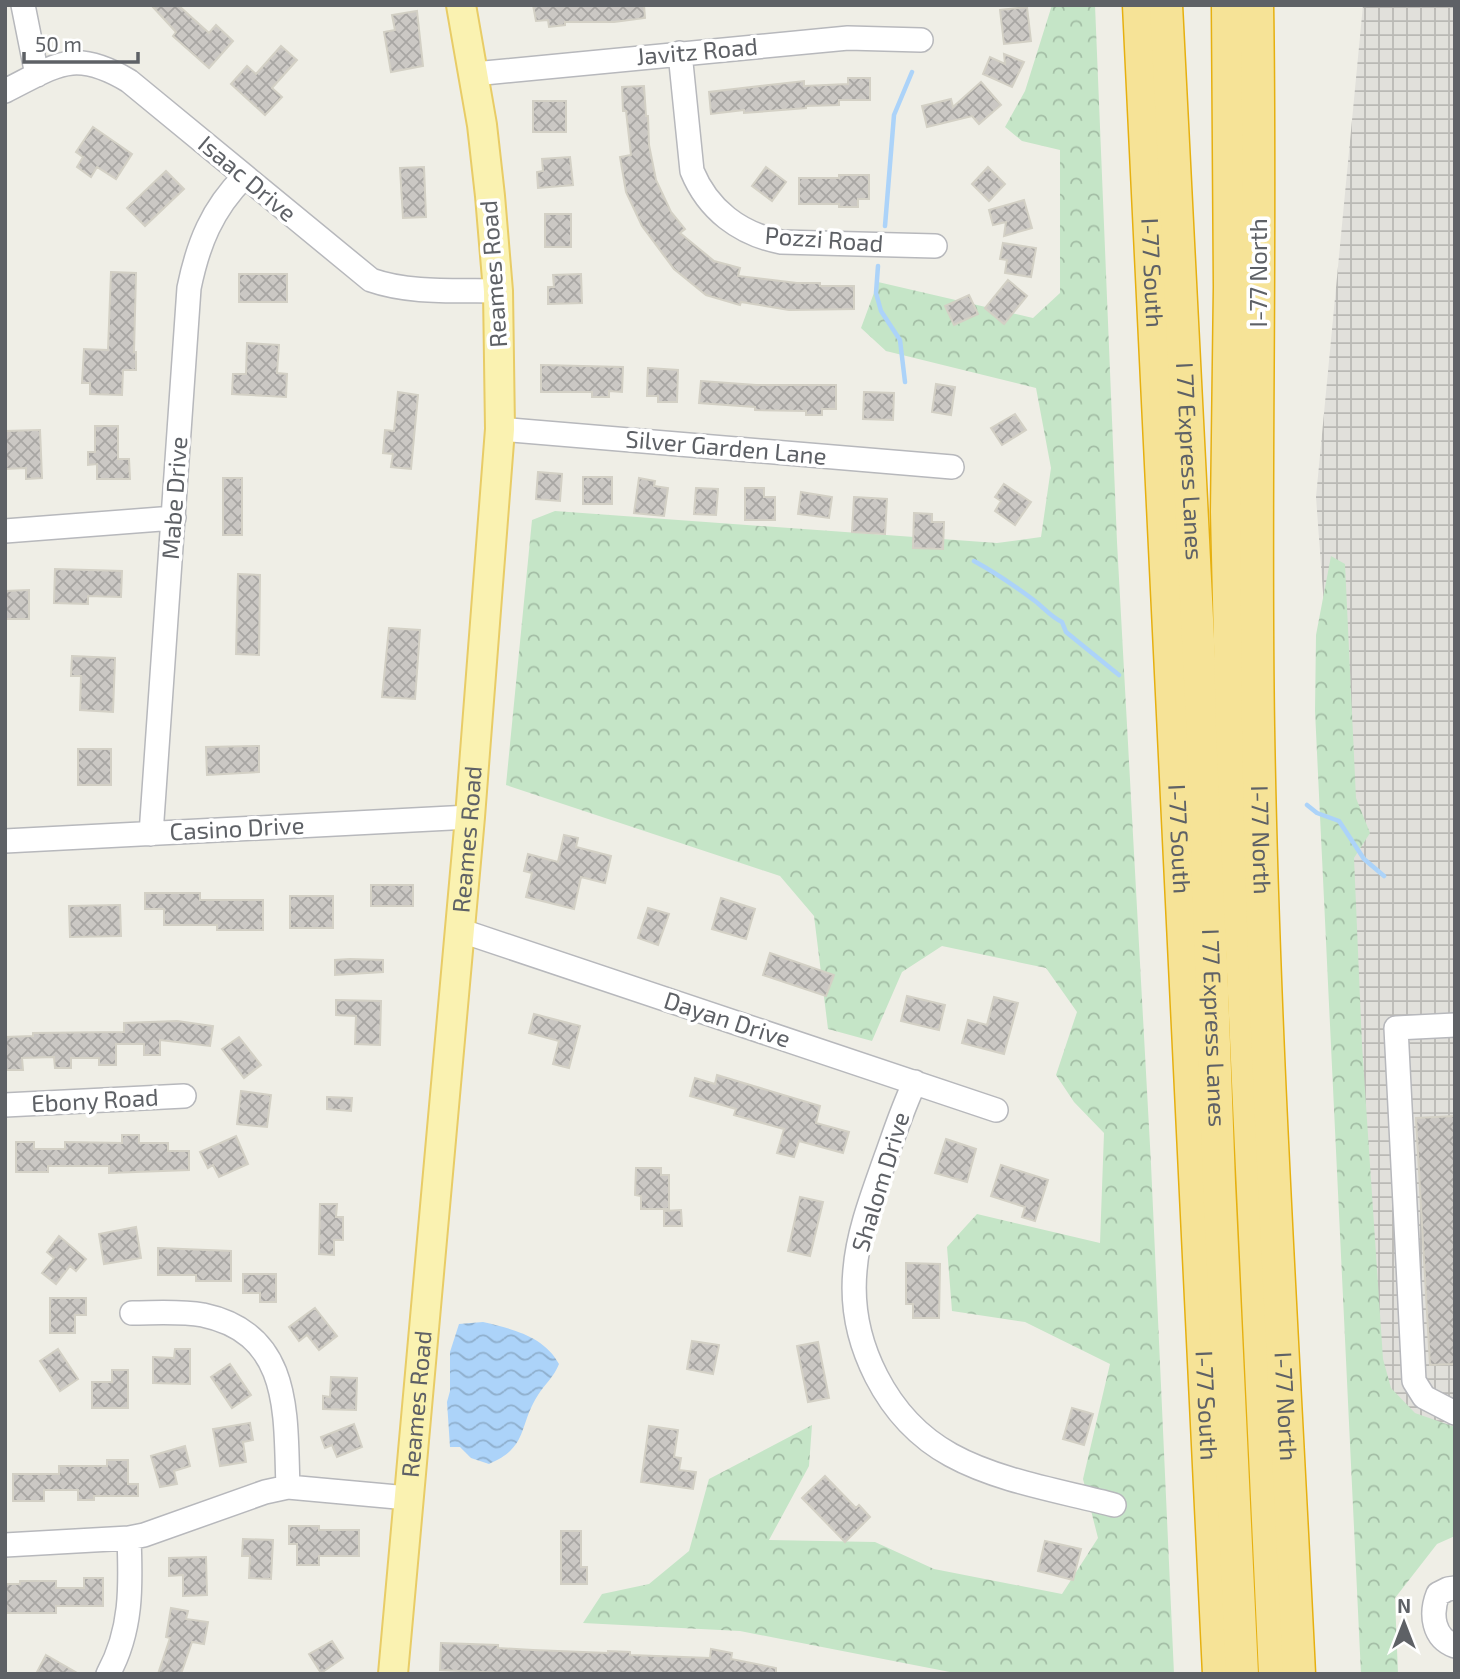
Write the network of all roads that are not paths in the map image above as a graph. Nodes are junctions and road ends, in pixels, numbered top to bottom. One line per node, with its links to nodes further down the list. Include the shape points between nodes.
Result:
1 (23, 5): 12 (street)
2 (461, 5): 11 (main road, Reames Road)
3 (1139, 5): 43 (highway, I-77 South)
4 (1166, 5): 16 (highway, I 77 Express Lanes)
5 (1182, 5): 16 (highway, via 1185,133)
6 (1213, 5): 14 (highway, via 1217,85)
7 (1227, 5): 14 (highway, I 77 Express Lanes)
8 (1257, 5): 46 (highway, I-77 North, via 1258,729)
9 (921, 40): 10 (street, Javitz Road, via 848,38)
10 (680, 53): 11 (street, Javitz Road); 17 (street, Pozzi Road, via 692,171 709,201 743,230 781,242)
11 (474, 74): 18 (main road, Reames Road)
12 (37, 75): 13 (street, Isaac Drive); 15 (street, Isaac Drive, via 79,62 107,68 129,81)
13 (5, 91)
14 (1230, 128): 45 (highway, I 77 Express Lanes, via 1227,512 1232,730)
15 (244, 177): 18 (street, Isaac Drive, via 371,279 396,287); 21 (street, Mabe Drive, via 228,193 204,233 189,288)
16 (1176, 182): 44 (highway, I 77 Express Lanes)
17 (935, 246)
18 (498, 291): 19 (main road, Reames Road)
19 (500, 429): 20 (street, Silver Garden Lane); 23 (main road, Reames Road)
20 (952, 467)
21 (174, 518): 22 (street); 24 (street, Mabe Drive)
22 (5, 531)
23 (470, 817): 24 (street, Casino Drive); 26 (main road, Reames Road)
24 (152, 834): 25 (street, Casino Drive)
25 (5, 841)
26 (459, 930): 28 (street, Dayan Drive); 35 (main road, Reames Road)
27 (1455, 1025): 33 (street, via 1396,1028 1414,1381 1424,1397)
28 (915, 1082): 31 (street, Dayan Drive); 36 (street, Shalom Drive, via 875,1188 854,1272 858,1323 877,1378 909,1422 949,1454 982,1470)
29 (184, 1096): 30 (street, Ebony Road)
30 (5, 1105)
31 (996, 1110)
32 (132, 1313): 34 (street, via 202,1315 250,1338 275,1370 281,1386)
33 (1455, 1413)
34 (288, 1487): 35 (street); 37 (street)
35 (408, 1498): 42 (main road, Reames Road)
36 (1114, 1505)
37 (130, 1538): 38 (street); 41 (street, via 128,1616 118,1657)
38 (5, 1545)
39 (1455, 1588): 40 (street, via 1438,1594 1434,1605 1435,1626 1443,1639)
40 (1455, 1646)
41 (108, 1674)
42 (393, 1674)
43 (1219, 1674)
44 (1242, 1674)
45 (1275, 1674)
46 (1299, 1674)

